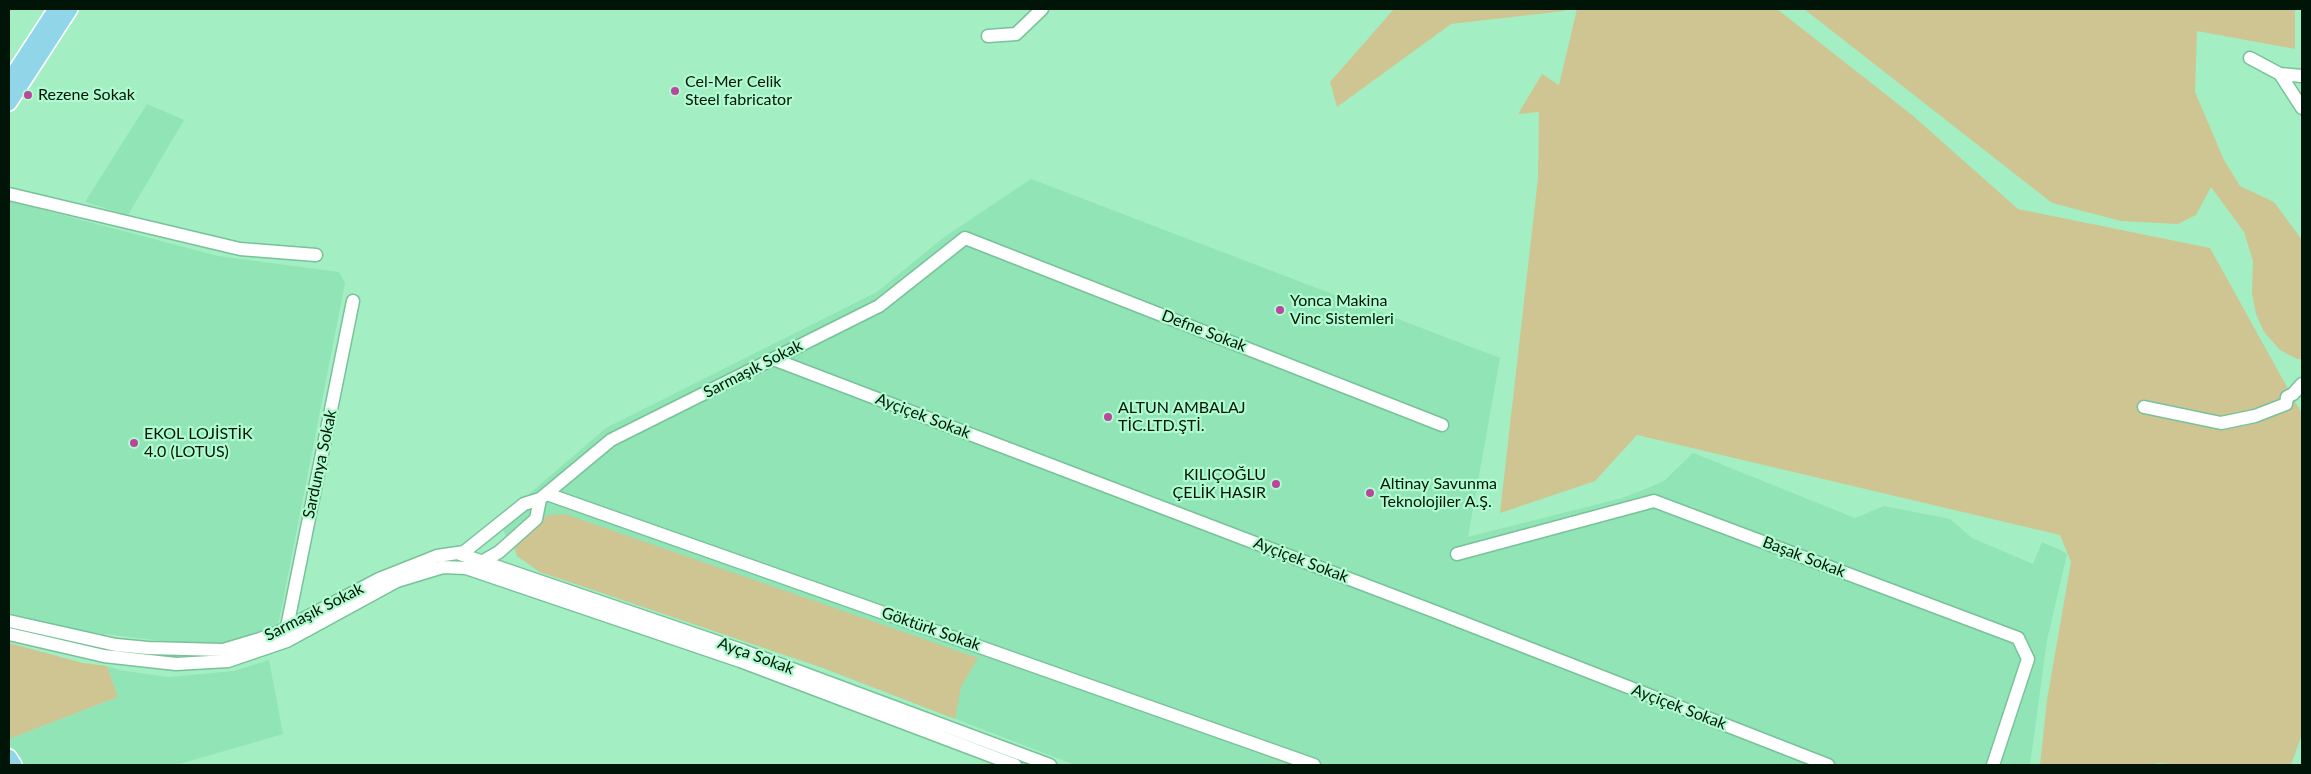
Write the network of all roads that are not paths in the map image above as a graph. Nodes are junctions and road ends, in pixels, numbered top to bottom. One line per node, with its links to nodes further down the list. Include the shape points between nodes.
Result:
1 (56, 9): 8 (main road)
2 (70, 9): 9 (main road)
3 (1042, 9): 4 (street, via 1016,34)
4 (988, 36)
5 (2250, 58): 6 (street)
6 (2280, 74): 7 (street); 10 (street)
7 (2302, 76)
8 (9, 81)
9 (9, 103)
10 (2302, 108)
11 (9, 194): 13 (street, via 240,249)
12 (965, 238): 15 (street, Sarmaşık Sokak, via 878,306); 18 (street, Defne Sokak)
13 (316, 255)
14 (353, 301): 29 (street, Sardunya Sokak)
15 (773, 359): 19 (street, Sarmaşık Sokak, via 611,440); 38 (street, Ayçiçek Sokak, via 1427,608)
16 (2302, 384): 17 (street, via 2287,397 2286,404 2255,416 2221,423)
17 (2144, 407)
18 (1442, 425)
19 (544, 496): 20 (street, Sarmaşık Sokak, via 524,504); 21 (street, via 536,519); 37 (street, Göktürk Sokak)
20 (492, 530): 22 (street, Sarmaşık Sokak); 24 (street)
21 (504, 547): 24 (street); 27 (street, via 501,557)
22 (460, 554): 24 (street, Ayça Sokak); 29 (street, Sarmaşık Sokak, via 437,556 379,579)
23 (1457, 554): 39 (street, Başak Sokak, via 1654,501 2018,638 2028,659)
24 (483, 562): 26 (street); 27 (street, Ayça Sokak)
25 (451, 567): 26 (street, Ayça Sokak); 31 (street, Sarmaşık Sokak, via 397,581 287,641)
26 (466, 568): 27 (street, Ayça Sokak)
27 (505, 575): 34 (street, Ayça Sokak, via 744,651)
28 (9, 621): 32 (street, Sarmaşık Sokak)
29 (287, 627): 31 (street, Sarmaşık Sokak)
30 (9, 634): 32 (street, Sarmaşık Sokak, via 104,656)
31 (262, 645): 32 (street, Sarmaşık Sokak, via 228,661 176,664)
32 (144, 654)
33 (9, 757): 35 (main road)
34 (1010, 759): 36 (street, Ayça Sokak)
35 (14, 765)
36 (1050, 765)
37 (1314, 765)
38 (1828, 765)
39 (1993, 765)

